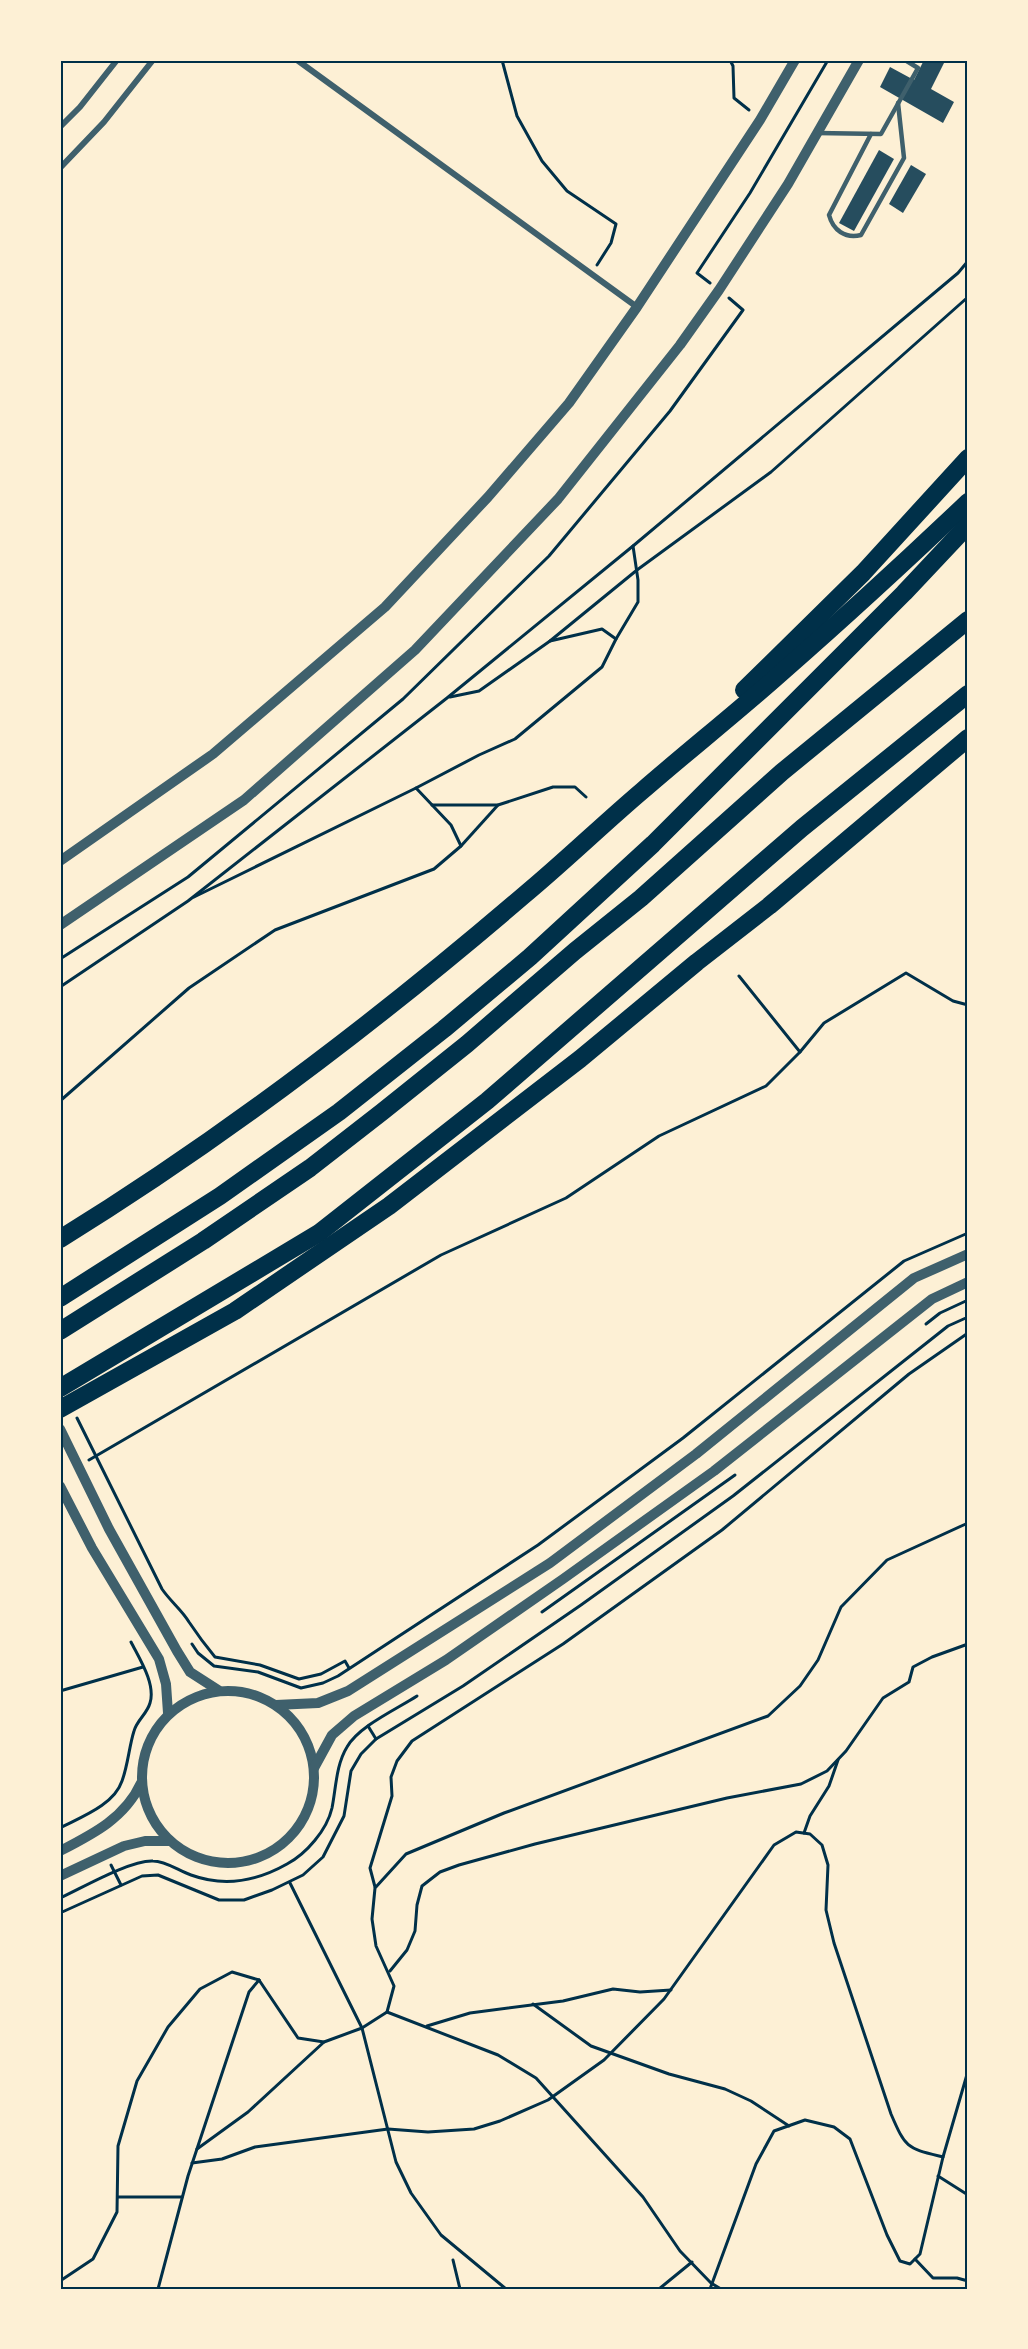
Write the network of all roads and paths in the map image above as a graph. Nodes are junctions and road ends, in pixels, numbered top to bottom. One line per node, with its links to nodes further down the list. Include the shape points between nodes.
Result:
1 (117, 60): 11 (street)
2 (153, 60): 14 (street, via 104,122)
3 (297, 60): 16 (street)
4 (502, 60): 16 (path, via 517,117 542,161 567,191 616,224 611,243)
5 (730, 60): 10 (path, via 734,98)
6 (795, 60): 10 (street)
7 (859, 60): 12 (street)
8 (905, 60): 9 (lane, via 918,68)
9 (898, 103): 13 (lane, via 881,134); 13 (lane, via 904,158 861,235 849,236 836,229 829,215)
10 (760, 120): 18 (street)
11 (60, 127)
12 (817, 133): 13 (lane); 38 (street, via 788,184 680,345 558,499 423,642 244,800)
13 (871, 134)
14 (60, 168)
15 (968, 261): 22 (path)
16 (591, 274): 18 (street)
17 (968, 297): 23 (path, via 771,472)
18 (637, 308): 36 (street, via 569,403 385,608 213,754)
19 (968, 458): 31 (highway, via 863,573)
20 (968, 502): 31 (highway, via 780,674)
21 (968, 525): 48 (highway, via 653,844 521,964 339,1112 220,1196)
22 (633, 546): 23 (path); 28 (path)
23 (636, 570): 25 (path, via 638,602); 26 (path)
24 (968, 620): 50 (highway, via 782,772 640,898 373,1119 232,1221)
25 (616, 639): 26 (path, via 602,629); 30 (path, via 602,667 515,739)
26 (550, 641): 28 (path, via 479,691)
27 (968, 694): 52 (highway, via 802,828 487,1101 319,1233)
28 (447, 698): 37 (path)
29 (968, 738): 53 (highway, via 769,906 408,1192 235,1311)
30 (416, 788): 33 (path); 37 (path)
31 (642, 791): 45 (highway, via 524,896 314,1065 203,1147)
32 (586, 797): 34 (path, via 574,787 553,787)
33 (432, 805): 34 (path); 35 (path, via 451,825)
34 (498, 805): 35 (path)
35 (461, 846): 43 (path, via 434,869 275,930 189,988)
36 (60, 861)
37 (188, 901): 40 (path)
38 (60, 925)
39 (739, 976): 42 (path)
40 (60, 987)
41 (968, 1005): 42 (path, via 953,1001 906,973 824,1023)
42 (800, 1052): 55 (path, via 766,1086 659,1136 566,1198 441,1255)
43 (60, 1101)
44 (968, 1233): 62 (path, via 904,1261 683,1438 538,1545)
45 (60, 1239)
46 (968, 1254): 65 (street, via 914,1278 696,1454 550,1563 348,1691 318,1703)
47 (968, 1282): 71 (street, via 932,1299 714,1471 563,1580 446,1660 354,1716 332,1735)
48 (60, 1299)
49 (968, 1317): 69 (path, via 948,1326 733,1496 581,1605 463,1686)
50 (60, 1331)
51 (968, 1333): 82 (path, via 909,1374 722,1530 563,1644 412,1741 391,1777 392,1796 370,1868)
52 (60, 1388)
53 (68, 1412): 62 (path, via 162,1589 214,1657 260,1665 298,1679 321,1674 345,1661)
54 (60, 1429): 63 (street, via 109,1529 190,1672)
55 (106, 1450)
56 (60, 1485): 66 (street, via 92,1548 159,1659)
57 (968, 1523): 82 (path, via 887,1560 842,1607 818,1660 800,1686 768,1716 504,1813 406,1854)
58 (127, 1635): 61 (path)
59 (192, 1644): 62 (path, via 214,1666 258,1672 301,1688 323,1683)
60 (968, 1644): 70 (path, via 913,1667 909,1682 883,1698)
61 (143, 1667): 64 (path); 73 (path, via 151,1701 135,1727 122,1782 105,1802)
62 (349, 1669)
63 (218, 1690): 65 (street, via 248,1692); 66 (street, via 191,1697)
64 (60, 1691)
65 (276, 1705): 71 (street, via 295,1722 308,1743)
66 (168, 1713): 72 (street, via 152,1733 143,1757)
67 (379, 1720): 68 (path)
68 (368, 1726): 69 (path); 78 (path, via 347,1746 323,1828 290,1863 254,1879 231,1883 211,1881 152,1860)
69 (376, 1739): 80 (path, via 351,1771 344,1816 322,1857)
70 (839, 1758): 74 (path); 85 (path, via 827,1771 801,1784 557,1839 440,1872 422,1886 415,1931 407,1950)
71 (314, 1768): 75 (street, via 313,1794 304,1818 289,1839 267,1854 243,1862 216,1863 192,1856)
72 (141, 1782): 75 (street, via 155,1824); 76 (street, via 134,1799 123,1811 95,1834)
73 (60, 1828)
74 (804, 1833): 87 (path, via 796,1832 774,1845); 99 (path, via 822,1845 828,1865 826,1910 834,1943 902,2141 912,2149)
75 (170, 1841): 79 (street, via 124,1846)
76 (60, 1851)
77 (110, 1865): 78 (path)
78 (115, 1873): 81 (path); 83 (path)
79 (60, 1875)
80 (290, 1883): 81 (path, via 244,1900 219,1900 158,1875 142,1876); 91 (path)
81 (121, 1885): 84 (path)
82 (375, 1888): 85 (path, via 372,1919 376,1946)
83 (60, 1898)
84 (60, 1913)
85 (389, 1971): 89 (path, via 394,1986)
86 (259, 1980): 92 (path, via 298,2038); 98 (path, via 249,1992); 103 (path, via 232,1972 200,1989 168,2028 137,2081 118,2146)
87 (671, 1990): 88 (path, via 614,1989); 93 (path)
88 (533, 2004): 90 (path, via 470,2013); 93 (path, via 591,2046)
89 (387, 2013): 90 (path); 91 (path)
90 (425, 2026): 95 (path, via 498,2055 536,2078)
91 (362, 2028): 92 (path); 97 (path)
92 (324, 2042): 98 (path, via 248,2112)
93 (610, 2054): 95 (path); 96 (path, via 725,2089)
94 (968, 2071): 99 (path)
95 (552, 2097): 97 (path, via 474,2129); 107 (path, via 642,2197)
96 (789, 2126): 105 (path, via 805,2120 834,2127 850,2139 900,2261 910,2264); 110 (path, via 774,2132 756,2164)
97 (388, 2129): 100 (path, via 255,2147 222,2159); 113 (path, via 396,2162 411,2193 441,2235)
98 (197, 2149): 100 (path)
99 (943, 2157): 101 (path)
100 (192, 2163): 104 (path)
101 (938, 2176): 102 (path); 105 (path, via 920,2254)
102 (968, 2195)
103 (117, 2197): 104 (path); 108 (path, via 117,2211 93,2259)
104 (182, 2197): 111 (path)
105 (915, 2259): 109 (path, via 933,2278)
106 (453, 2260): 112 (path)
107 (692, 2262): 110 (path); 114 (path)
108 (60, 2281)
109 (968, 2281)
110 (711, 2283): 115 (path); 116 (path)
111 (158, 2289)
112 (460, 2289)
113 (506, 2289)
114 (659, 2289)
115 (710, 2289)
116 (721, 2289)

